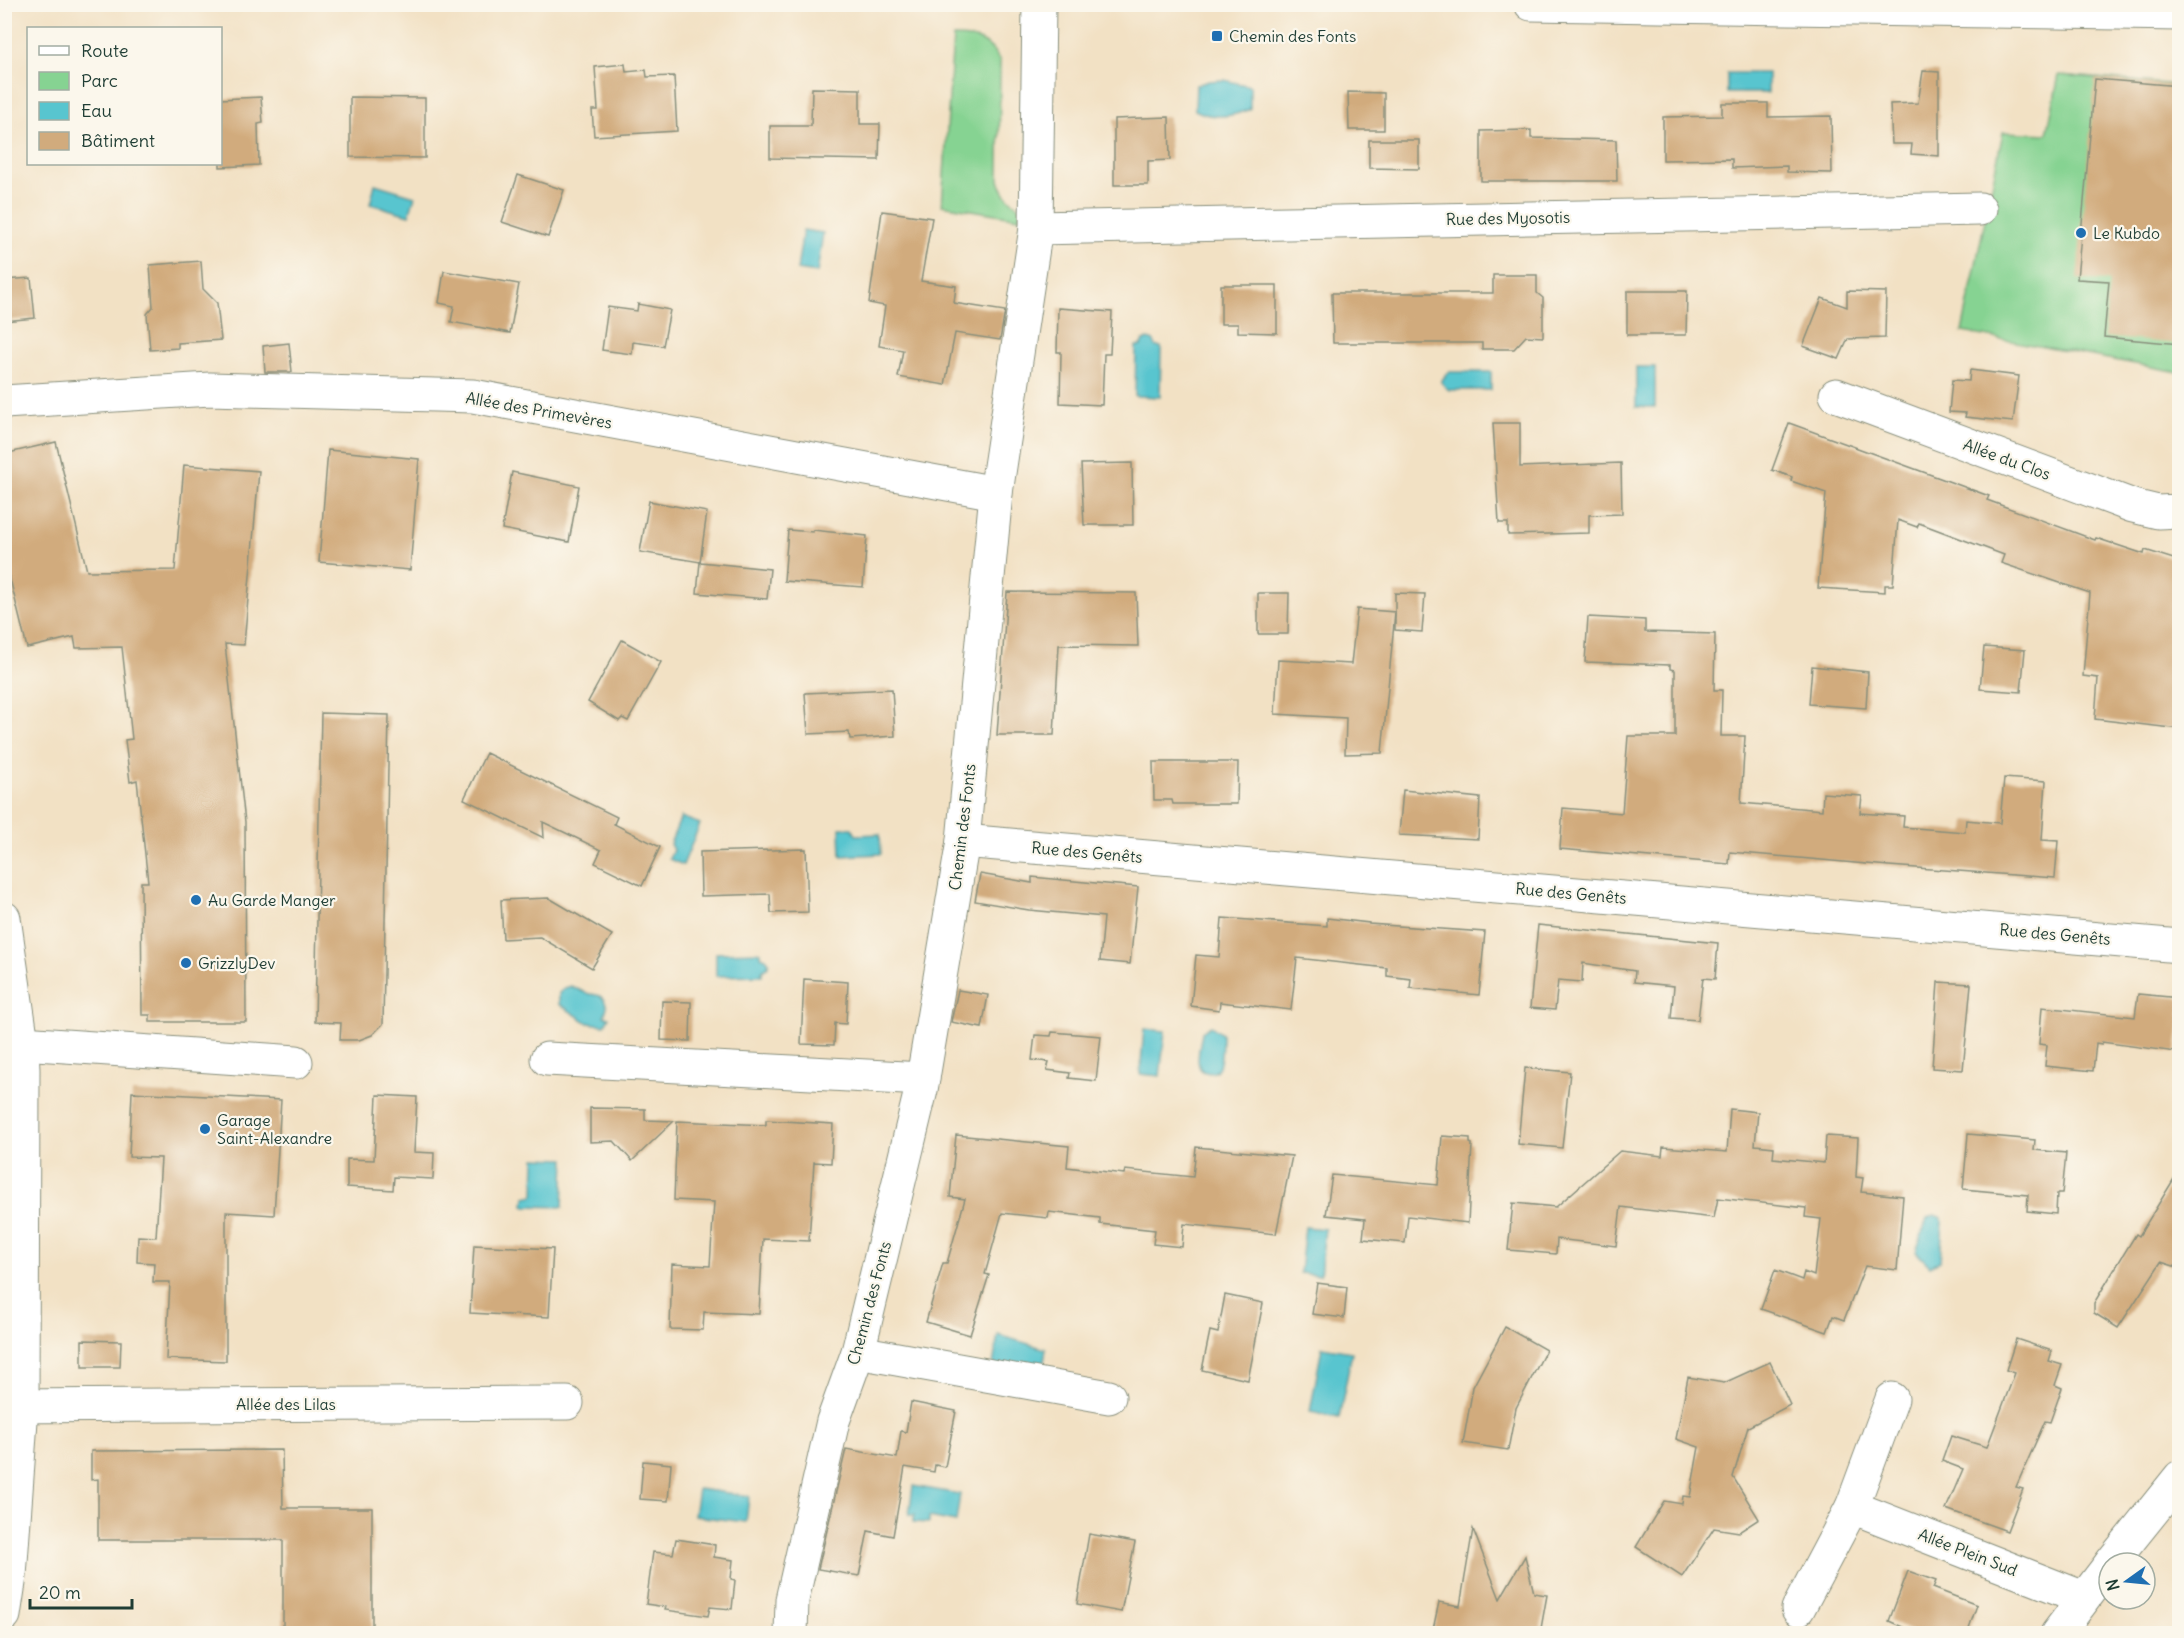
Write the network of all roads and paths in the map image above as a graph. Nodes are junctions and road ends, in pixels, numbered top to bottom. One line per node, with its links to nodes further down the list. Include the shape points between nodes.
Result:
1 (1039, 4): 5 (street, Chemin des Fonts)
2 (1531, 4): 3 (street)
3 (2180, 14)
4 (1980, 209): 5 (street, Rue des Myosotis)
5 (1036, 228): 8 (street, Chemin des Fonts)
6 (1836, 395): 9 (street, Allée du Clos, via 2133,506 2158,512)
7 (4, 402): 8 (street, Allée des Primevères, via 210,389 472,396)
8 (996, 493): 10 (street, Chemin des Fonts)
9 (2180, 511)
10 (963, 841): 12 (street, Rue des Genêts); 16 (street, Chemin des Fonts)
11 (4, 918): 13 (street)
12 (2180, 946)
13 (22, 1043): 15 (street); 21 (street)
14 (547, 1059): 16 (street)
15 (296, 1062)
16 (923, 1079): 17 (street, Chemin des Fonts)
17 (858, 1352): 18 (street); 29 (street, Chemin des Fonts, via 833,1420 792,1600)
18 (1109, 1397)
19 (1892, 1399): 23 (street)
20 (567, 1403): 21 (street, Allée des Lilas)
21 (13, 1406): 28 (street, via 10,1575)
22 (2180, 1477): 24 (street)
23 (1852, 1507): 26 (street, Allée Plein Sud); 27 (street)
24 (2121, 1551)
25 (2097, 1582): 26 (street)
26 (2084, 1598): 30 (street)
27 (1798, 1609)
28 (4, 1615)
29 (791, 1634)
30 (2057, 1634)

